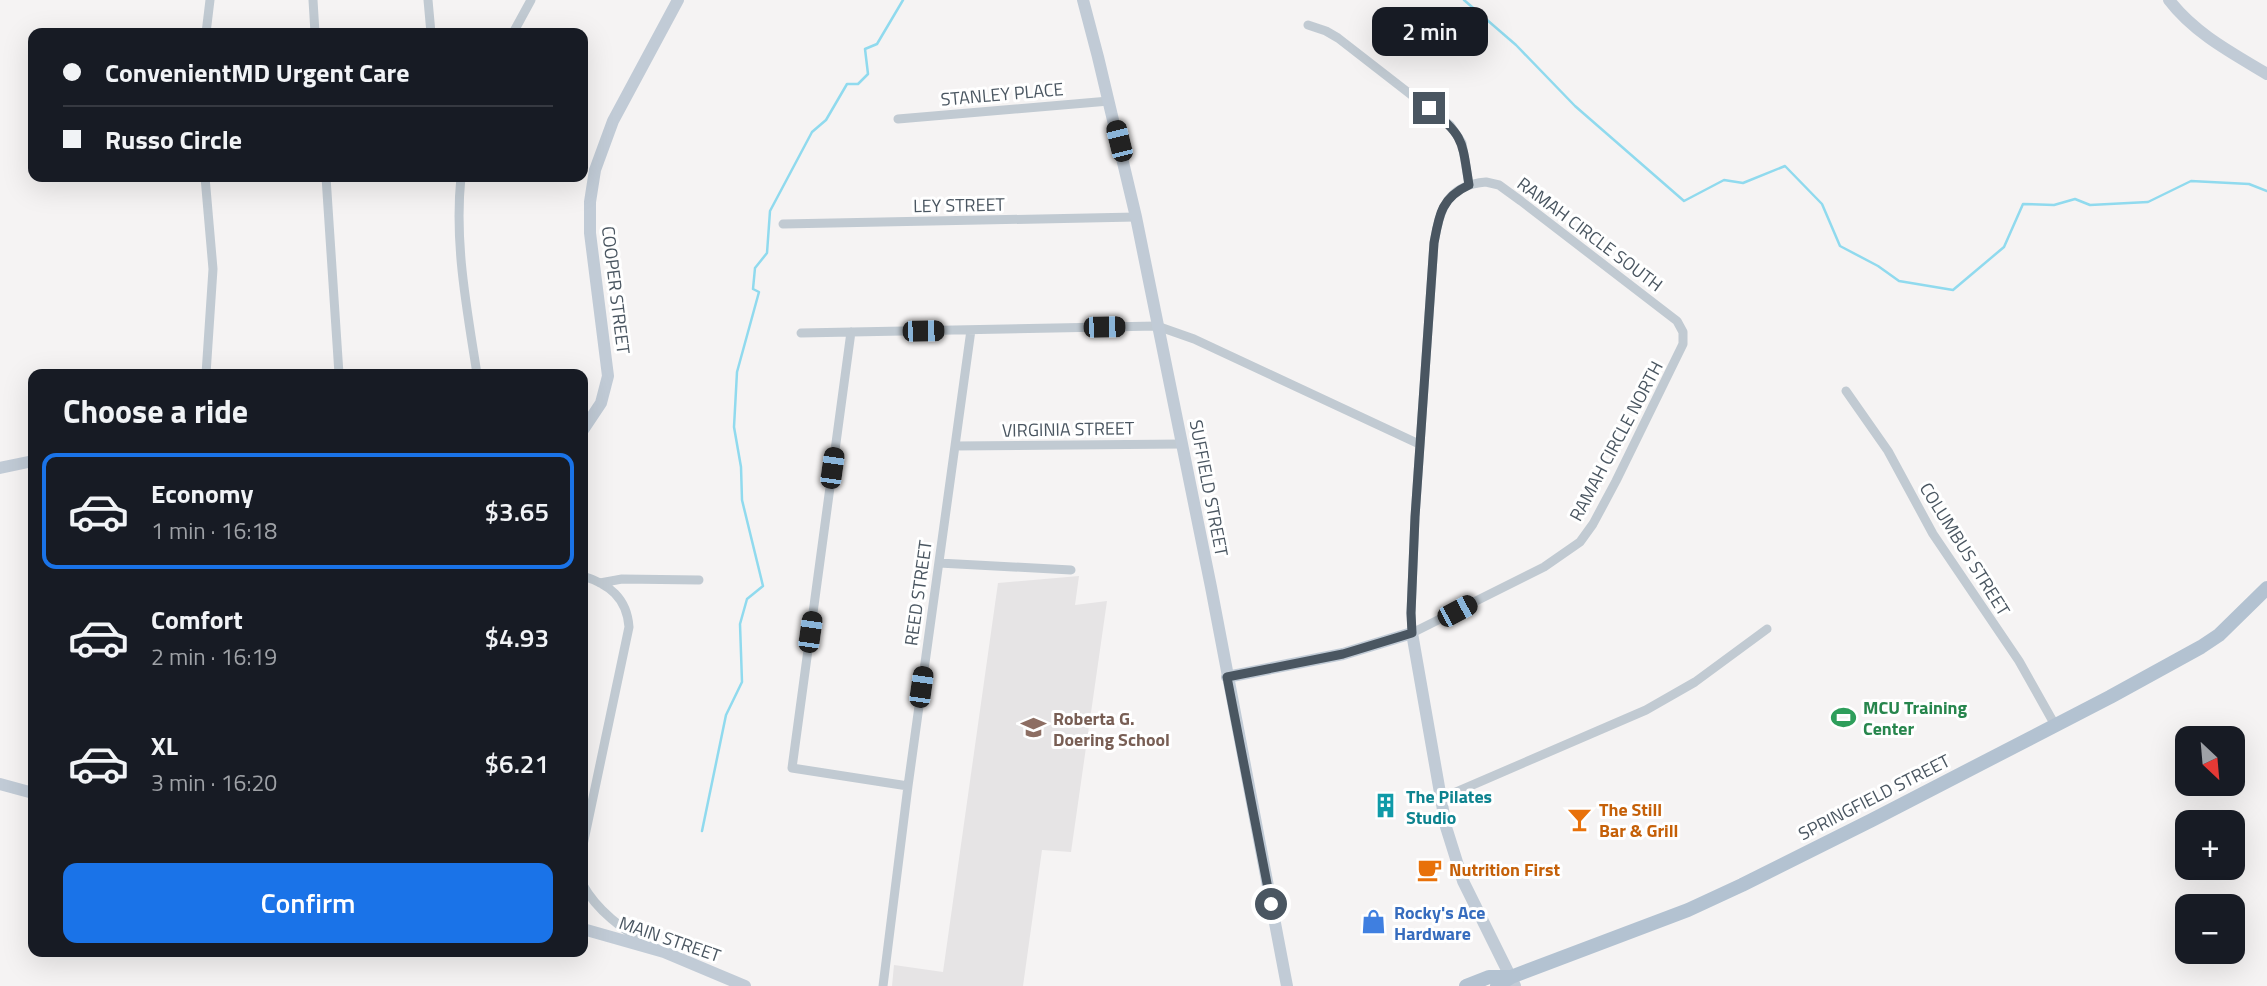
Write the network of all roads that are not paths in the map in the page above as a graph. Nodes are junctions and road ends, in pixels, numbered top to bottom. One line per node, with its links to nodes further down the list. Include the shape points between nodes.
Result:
1 (210, 0): 9 (street)
2 (313, 0): 10 (street)
3 (428, 0): 11 (street)
4 (531, 0): 12 (street)
5 (678, 0): 31 (main road, COOPER STREET, via 613,121 595,170 590,233 608,376 601,403)
6 (1083, 0): 14 (main road, SUFFIELD STREET)
7 (2169, 0): 13 (main road, via 2203,34)
8 (1308, 25): 19 (street, via 1338,38 1450,125 1462,143)
9 (207, 28)
10 (315, 28)
11 (431, 28)
12 (516, 28)
13 (2267, 74)
14 (1109, 101): 15 (street, STANLEY PLACE); 20 (main road, SUFFIELD STREET)
15 (898, 119)
16 (205, 182): 27 (street, via 213,269)
17 (326, 182): 28 (street)
18 (461, 182): 29 (street, via 459,249)
19 (1469, 185): 25 (street, RAMAH CIRCLE SOUTH, via 1486,182 1499,186 1677,321); 33 (street, via 1447,200 1439,217)
20 (1136, 217): 21 (street, LEY STREET); 22 (main road, SUFFIELD STREET)
21 (783, 224)
22 (1157, 326): 23 (street); 32 (main road, SUFFIELD STREET); 33 (street)
23 (971, 330): 24 (street); 34 (street, REED STREET)
24 (851, 332): 26 (street); 48 (street, via 792,768)
25 (1683, 332): 44 (street, RAMAH CIRCLE NORTH, via 1677,360 1580,542 1544,568)
26 (802, 333)
27 (206, 369)
28 (339, 369)
29 (476, 369)
30 (1846, 391): 46 (street, COLUMBUS STREET, via 1888,451 1933,534 2019,661)
31 (588, 422)
32 (1182, 444): 34 (street, VIRGINIA STREET); 45 (main road, SUFFIELD STREET)
33 (1419, 444): 44 (street)
34 (955, 446): 37 (street, REED STREET)
35 (28, 462): 36 (main road)
36 (0, 468)
37 (939, 563): 38 (street); 48 (street, REED STREET)
38 (1071, 570)
39 (588, 578): 41 (street)
40 (699, 580): 41 (street)
41 (600, 583): 51 (street, via 621,598 629,627)
42 (2267, 587): 46 (main road, SPRINGFIELD STREET, via 2201,647)
43 (1767, 629): 50 (street, via 1695,682 1646,710)
44 (1412, 633): 45 (main road, via 1343,654); 50 (main road)
45 (1227, 677): 58 (main road, SUFFIELD STREET)
46 (2055, 725): 55 (main road, SPRINGFIELD STREET, via 1742,885)
47 (0, 784): 49 (main road)
48 (908, 786): 57 (street, REED STREET)
49 (28, 792)
50 (1440, 799): 55 (main road, via 1463,881)
51 (588, 821)
52 (588, 894): 54 (street, via 605,913)
53 (588, 930): 54 (main road, MAIN STREET)
54 (654, 948): 56 (main road, MAIN STREET)
55 (1513, 981): 59 (main road, SPRINGFIELD STREET, via 1489,977); 60 (main road, SPRINGFIELD STREET)
56 (745, 986)
57 (883, 986)
58 (1287, 986)
59 (1466, 986)
60 (1497, 986)

